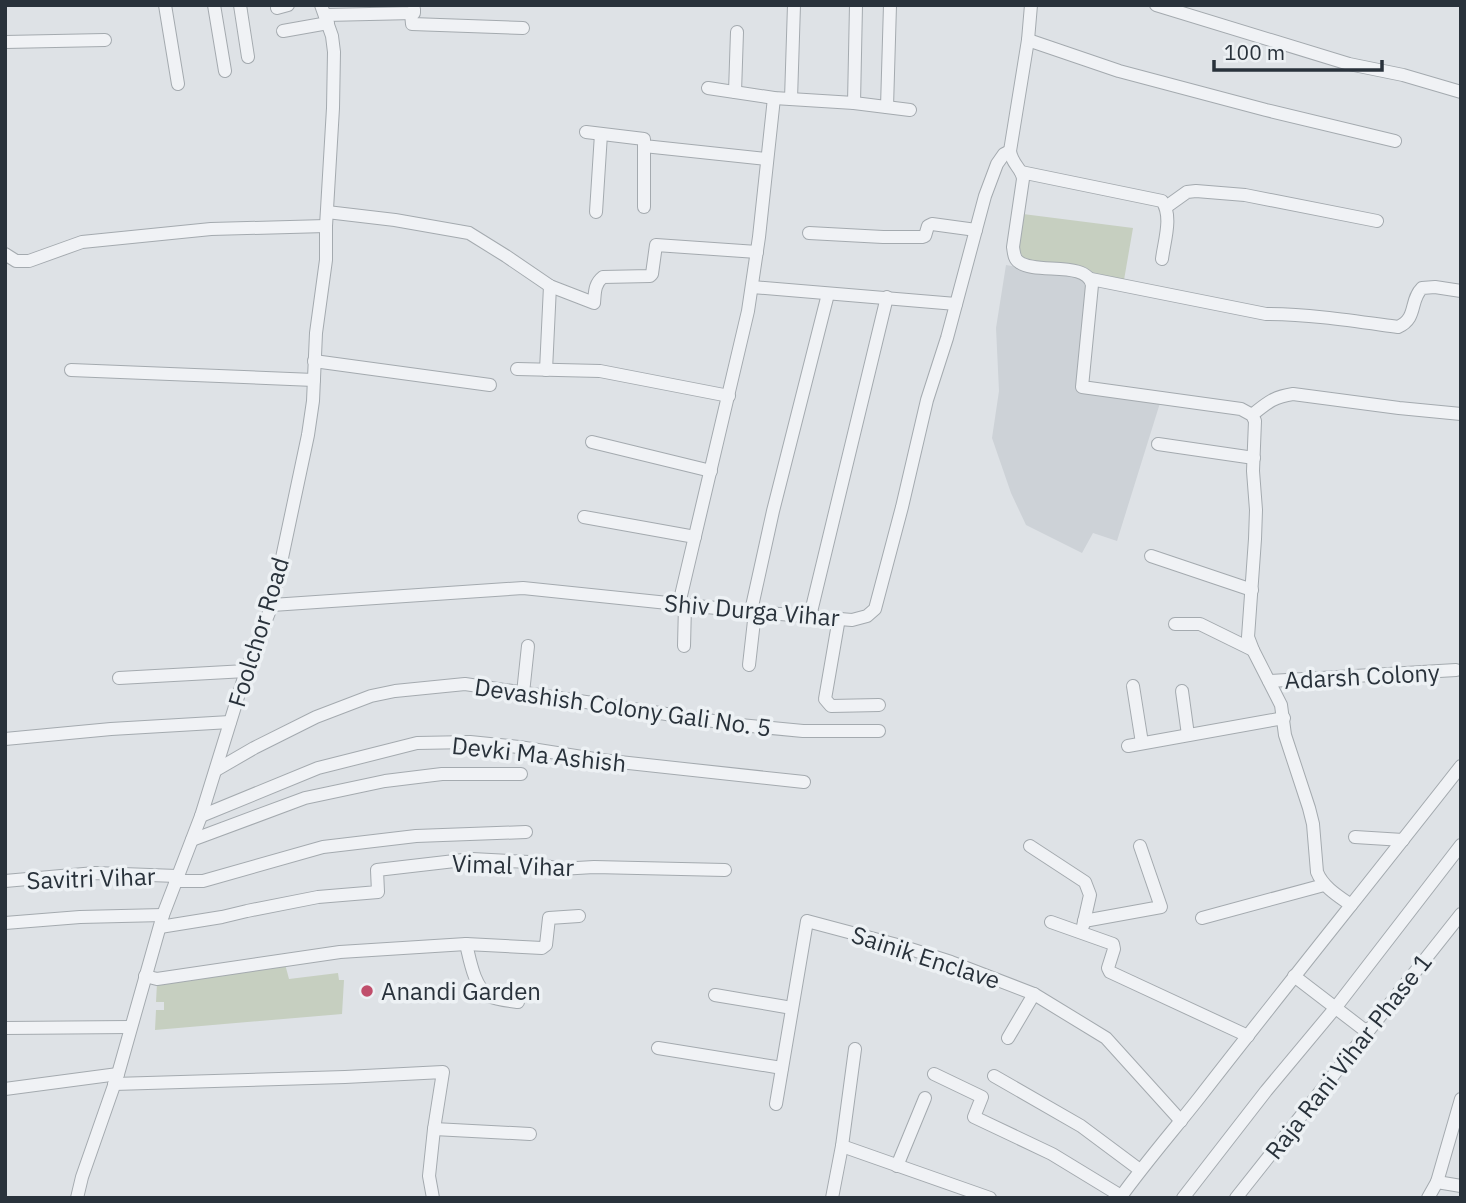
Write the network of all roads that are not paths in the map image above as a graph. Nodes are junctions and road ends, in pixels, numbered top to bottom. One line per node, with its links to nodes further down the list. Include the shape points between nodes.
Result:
1 (165, 5): 19 (street)
2 (214, 5): 18 (street)
3 (240, 5): 17 (street)
4 (794, 5): 24 (street)
5 (856, 5): 25 (street)
6 (890, 5): 26 (street)
7 (1031, 5): 15 (street)
8 (1156, 5): 22 (street, via 1349,64)
9 (412, 9): 10 (street); 11 (street, via 412,24)
10 (325, 14): 12 (street); 38 (street, Foolchor Road, via 334,52)
11 (523, 28)
12 (283, 31)
13 (737, 33): 21 (street)
14 (105, 40): 16 (street)
15 (1028, 40): 30 (street, via 1119,71); 32 (street)
16 (5, 41)
17 (248, 57)
18 (225, 71)
19 (178, 84)
20 (708, 88): 21 (street)
21 (735, 92): 23 (street)
22 (1461, 92)
23 (774, 98): 24 (street); 33 (street)
24 (791, 99): 25 (street)
25 (854, 103): 26 (street)
26 (887, 107): 27 (street)
27 (910, 110)
28 (586, 132): 29 (street)
29 (601, 134): 31 (street, via 644,139); 37 (street)
30 (1395, 141)
31 (644, 146): 33 (street); 35 (street)
32 (1010, 151): 34 (street); 40 (street, Shiv Durga Vihar, via 997,164)
33 (767, 159): 42 (street)
34 (1021, 172): 36 (street, via 1151,198); 45 (street, via 1013,247 1017,261 1086,274)
35 (645, 207)
36 (1166, 207): 39 (street, via 1196,191 1245,195); 44 (street)
37 (596, 212)
38 (326, 219): 43 (street, via 82,242 29,261 16,261); 46 (street, via 395,219 468,233); 52 (street, Foolchor Road)
39 (1377, 221)
40 (976, 230): 41 (street, via 932,224 922,237); 51 (street, Shiv Durga Vihar)
41 (809, 233)
42 (757, 252): 46 (street, via 656,244 650,276 603,277 595,289 594,303); 47 (street)
43 (5, 254)
44 (1162, 259)
45 (1091, 279): 48 (street, via 1266,314 1398,327 1411,316 1415,294 1422,288); 60 (street, via 1082,387 1241,409)
46 (550, 286): 55 (street)
47 (752, 287): 49 (street); 58 (street)
48 (1461, 291)
49 (828, 294): 50 (street); 71 (street, via 773,511)
50 (887, 297): 51 (street); 72 (street)
51 (956, 304): 73 (street, Shiv Durga Vihar, via 875,609 852,620)
52 (314, 361): 56 (street, Foolchor Road); 57 (street)
53 (517, 369): 55 (street)
54 (71, 370): 56 (street)
55 (546, 370): 58 (street, via 600,371)
56 (314, 380): 70 (street, Foolchor Road, via 308,435)
57 (490, 385)
58 (729, 396): 64 (street)
59 (1461, 414): 60 (street, via 1293,394 1268,401)
60 (1252, 415): 63 (street)
61 (592, 442): 64 (street)
62 (1158, 444): 63 (street)
63 (1254, 458): 68 (street)
64 (711, 471): 66 (street)
65 (584, 517): 66 (street)
66 (695, 537): 69 (street)
67 (1151, 556): 68 (street)
68 (1252, 590): 77 (street, via 1248,637)
69 (682, 604): 70 (street, Shiv Durga Vihar, via 523,588); 71 (street, Shiv Durga Vihar); 76 (street)
70 (272, 605): 80 (street, Foolchor Road)
71 (753, 612): 72 (street, Shiv Durga Vihar); 78 (street)
72 (810, 616): 73 (street, Shiv Durga Vihar)
73 (839, 618): 86 (street, via 825,699 831,706)
74 (1175, 624): 77 (street, via 1200,624)
75 (528, 646): 85 (street)
76 (684, 646)
77 (1253, 650): 82 (street)
78 (749, 665)
79 (1456, 670): 82 (street, Adarsh Colony)
80 (246, 671): 81 (street); 88 (street, Foolchor Road)
81 (119, 678)
82 (1269, 681): 87 (street)
83 (1133, 686): 92 (street)
84 (1182, 691): 90 (street)
85 (523, 693): 89 (street, Devashish Colony Gali No. 5, via 740,725); 95 (street, Devashish Colony Gali No. 5, via 466,684 371,696 316,717)
86 (879, 705)
87 (1284, 719): 90 (street); 109 (street, via 1313,824 1317,872)
88 (230, 722): 91 (street); 95 (street, Foolchor Road)
89 (880, 731)
90 (1188, 735): 92 (street)
91 (5, 739)
92 (1142, 743): 93 (street)
93 (1128, 746)
94 (1461, 766): 102 (street)
95 (216, 771): 98 (street, Foolchor Road)
96 (521, 774): 101 (street, via 442,774 385,781 305,798)
97 (804, 782): 98 (street, Devki Ma Ashish, via 470,742 417,743 318,768)
98 (201, 816): 101 (street, Foolchor Road)
99 (526, 832): 107 (street, Savitri Vihar, via 416,836 323,847 203,881)
100 (1355, 837): 102 (street)
101 (192, 840): 107 (street, Foolchor Road)
102 (1403, 840): 110 (street)
103 (1461, 845): 124 (street)
104 (1030, 846): 117 (street, via 1085,883 1090,895)
105 (1140, 846): 117 (street, via 1161,908)
106 (725, 870): 114 (street, Vimal Vihar, via 560,869 472,859 377,870 378,892 317,897 222,917)
107 (176, 879): 108 (street, Savitri Vihar, via 95,873); 114 (street, Foolchor Road)
108 (5, 881)
109 (1324, 885): 110 (street); 113 (street)
110 (1351, 905): 120 (street)
111 (1461, 914): 128 (street, Raja Rani Vihar Phase 1)
112 (579, 916): 118 (street, via 549,918 542,948)
113 (1202, 918)
114 (162, 921): 116 (street, via 80,917); 119 (street, Foolchor Road)
115 (1051, 922): 117 (street)
116 (5, 923)
117 (1083, 927): 129 (street, via 1113,944 1110,972)
118 (466, 944): 119 (street, via 340,952 157,979); 123 (street, via 479,983 488,995)
119 (145, 976): 126 (street, Foolchor Road)
120 (1294, 976): 124 (street); 129 (street)
121 (1034, 994): 125 (street, Sainik Enclave, via 951,961 807,921); 130 (street); 141 (street, Sainik Enclave, via 1106,1038)
122 (715, 995): 125 (street)
123 (518, 1002)
124 (1336, 1007): 128 (street); 154 (street)
125 (792, 1008): 133 (street, Sainik Enclave)
126 (130, 1027): 127 (street); 136 (street, Foolchor Road)
127 (5, 1028)
128 (1367, 1032): 155 (street, Raja Rani Vihar Phase 1)
129 (1248, 1035): 141 (street)
130 (1008, 1038)
131 (658, 1048): 133 (street)
132 (855, 1049): 144 (street)
133 (782, 1068): 140 (street, Sainik Enclave)
134 (933, 1074): 149 (street, via 982,1097 974,1117 1052,1154)
135 (995, 1076): 146 (street, via 1081,1126)
136 (116, 1079): 137 (street); 142 (street, via 443,1072); 150 (street, Foolchor Road)
137 (5, 1089)
138 (925, 1098): 145 (street)
139 (1461, 1099): 147 (street)
140 (776, 1104)
141 (1181, 1121): 146 (street)
142 (434, 1129): 143 (street); 151 (street, via 429,1176)
143 (530, 1134)
144 (842, 1146): 145 (street); 152 (street)
145 (897, 1166): 153 (street)
146 (1140, 1170): 149 (street)
147 (1437, 1182): 148 (street); 156 (street)
148 (1461, 1186)
149 (1120, 1197)
150 (77, 1198)
151 (433, 1198)
152 (832, 1198)
153 (990, 1198)
154 (1183, 1198)
155 (1236, 1198)
156 (1429, 1198)

